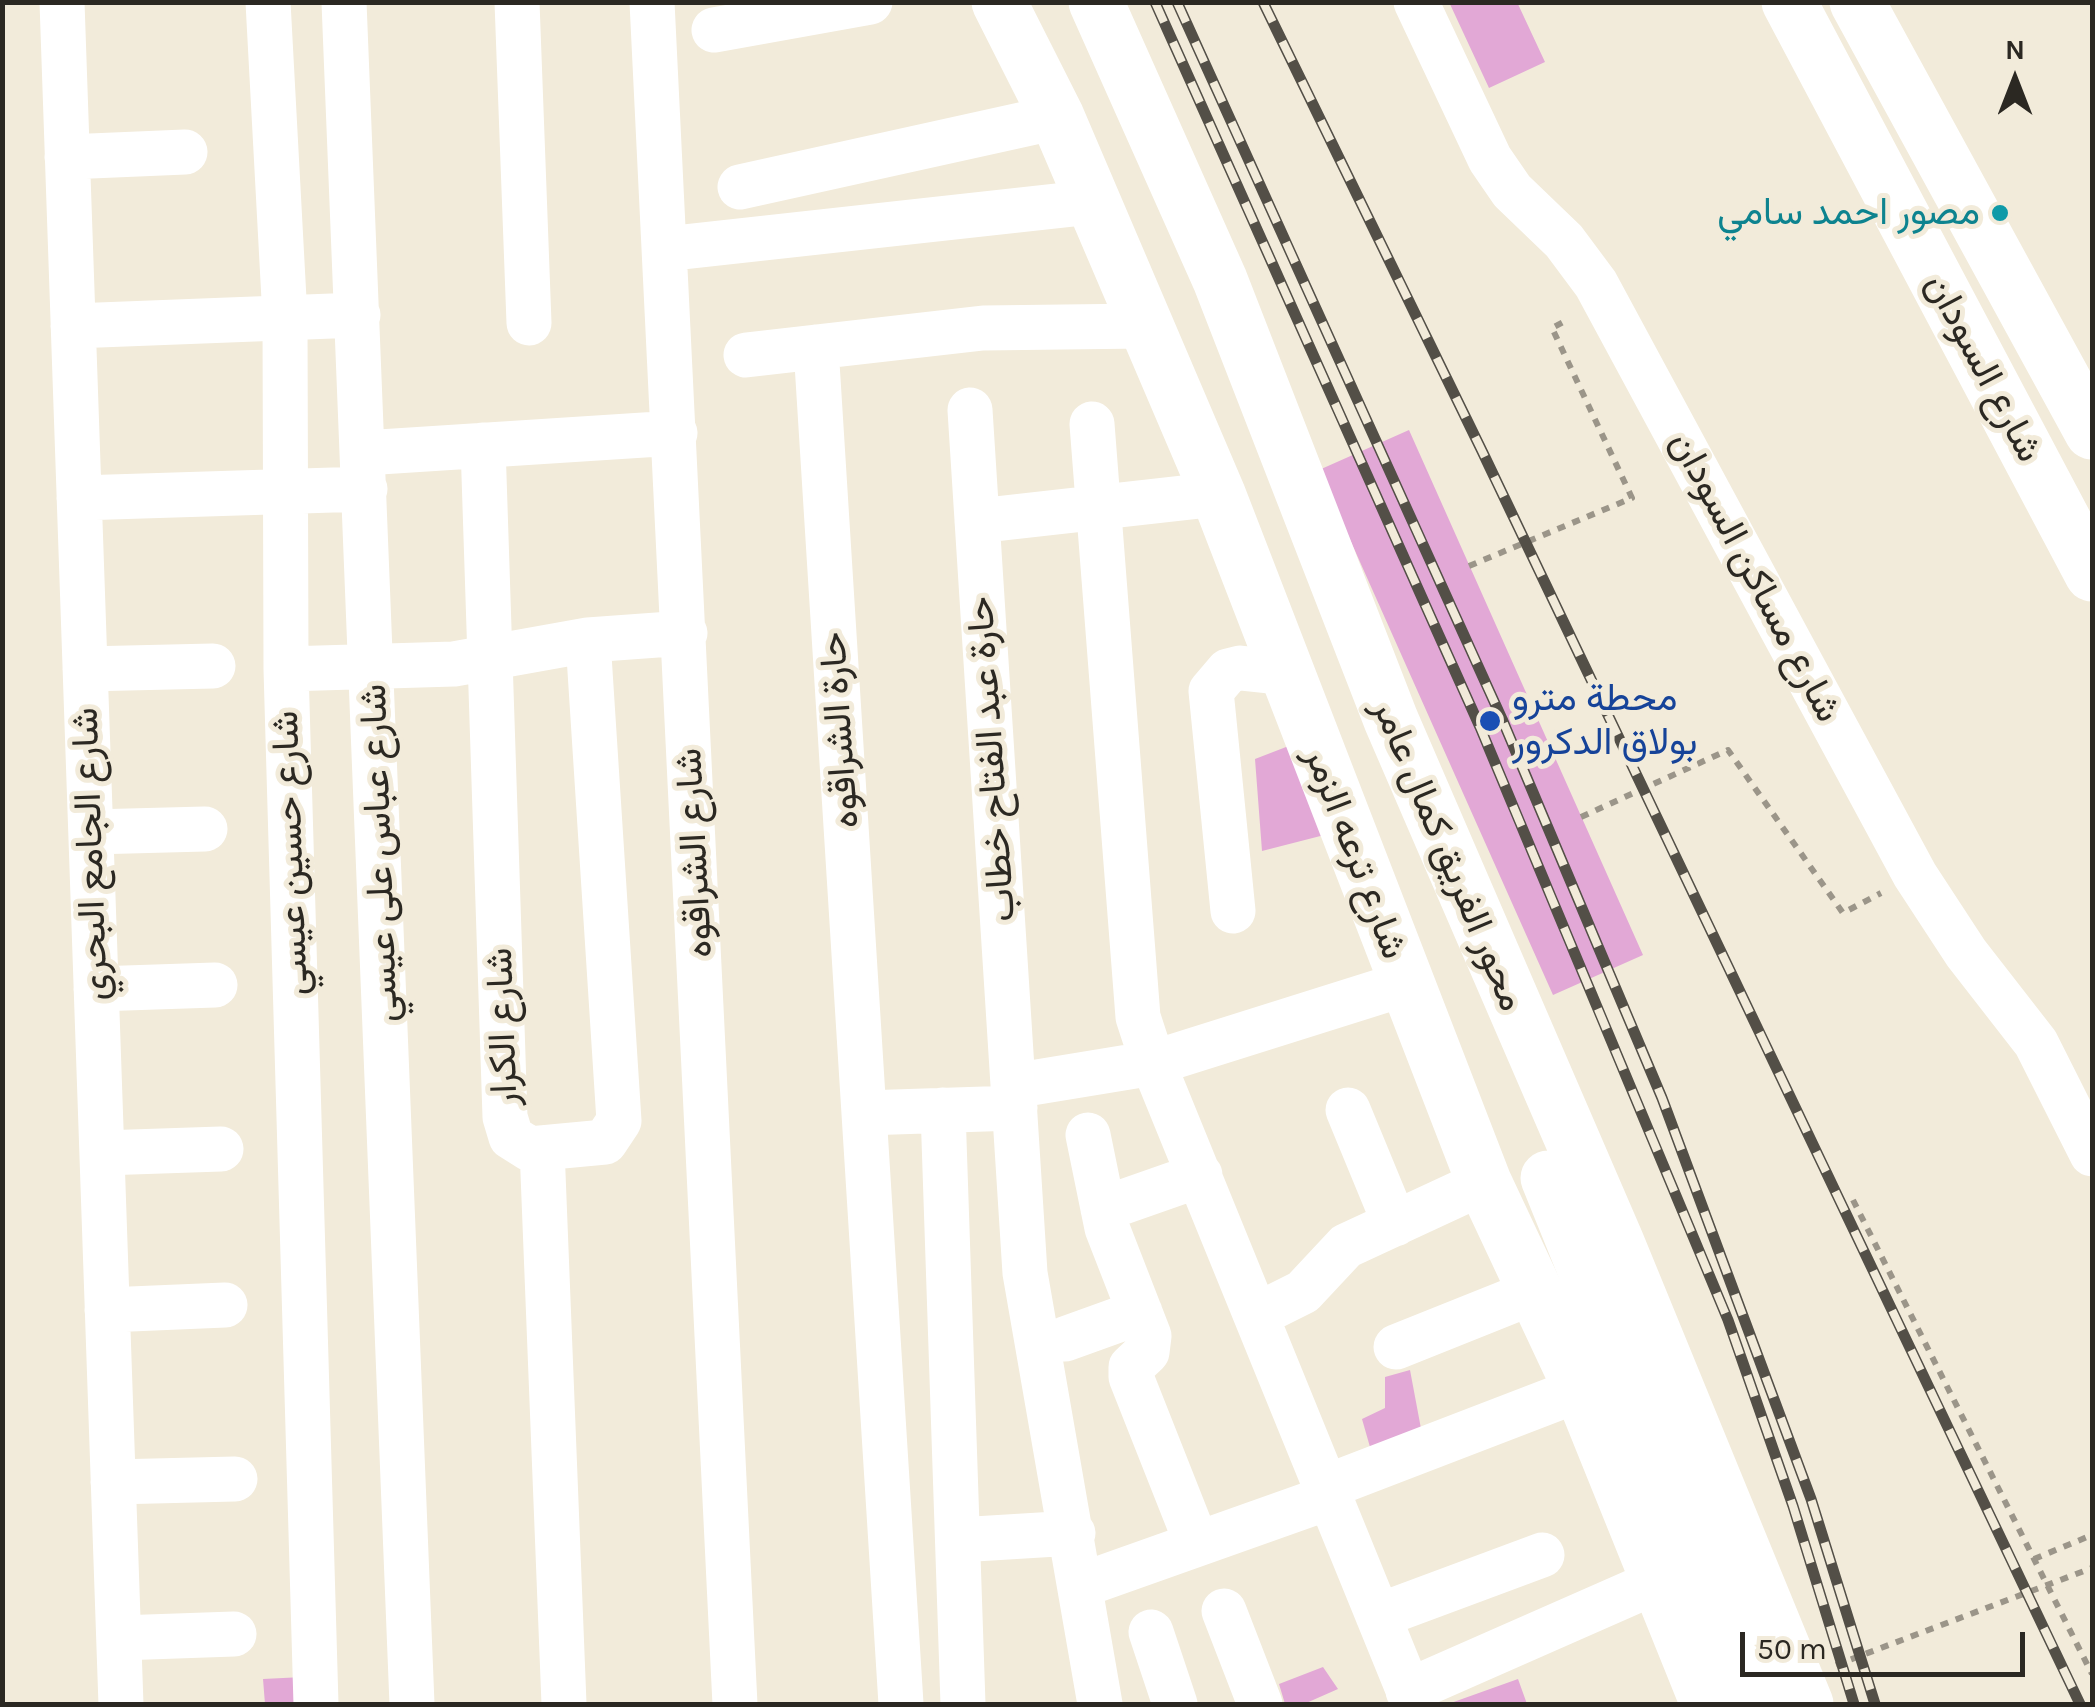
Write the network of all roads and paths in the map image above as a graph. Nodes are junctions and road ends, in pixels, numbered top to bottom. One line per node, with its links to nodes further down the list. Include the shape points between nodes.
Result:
1 (62, 2): 17 (street, شارع الجامع البحري)
2 (268, 2): 22 (street, شارع حسين عيسي)
3 (344, 2): 21 (street, شارع عباس على عيسي)
4 (517, 2): 23 (street)
5 (652, 2): 20 (street, شارع الشراقوه)
6 (870, 2): 13 (street)
7 (1000, 2): 15 (main road, شارع ترعه الزمر)
8 (1061, 2): 112 (main road, محور الفريق كمال عامر, via 1194,298 1364,734)
9 (1096, 2): 99 (main road, محور الفريق كمال عامر, via 1220,280 1398,738)
10 (1416, 2): 53 (street, شارع مساكن السودان, via 1500,176 1564,240 1596,284)
11 (1789, 2): 41 (main road, شارع السودان)
12 (1857, 2): 31 (main road, شارع السودان)
13 (823, 6): 14 (street)
14 (714, 30)
15 (1056, 117): 18 (street); 19 (main road, شارع ترعه الزمر)
16 (184, 152): 17 (street)
17 (67, 156): 24 (street, شارع الجامع البحري)
18 (740, 187)
19 (1092, 202): 20 (street); 25 (main road, شارع ترعه الزمر)
20 (665, 249): 32 (street, شارع الشراقوه)
21 (358, 315): 22 (street); 34 (street, شارع عباس على عيسي)
22 (284, 318): 24 (street); 35 (street, شارع حسين عيسي)
23 (528, 323)
24 (73, 326): 37 (street, شارع الجامع البحري)
25 (1144, 326): 26 (street, via 983,328); 36 (main road, شارع ترعه الزمر)
26 (816, 347): 27 (street); 62 (street, حارة الشراقوه)
27 (746, 355)
28 (1570, 367): 40 (path, via 1632,498)
29 (970, 410): 39 (street, حارة عبد الفتاح خطاب)
30 (1092, 424): 38 (street)
31 (2092, 432)
32 (675, 433): 33 (street); 42 (street, شارع الشراقوه)
33 (483, 445): 34 (street); 44 (street, شارع الكرار)
34 (364, 472): 35 (street); 48 (street, شارع عباس على عيسي)
35 (287, 491): 37 (street); 46 (street, شارع حسين عيسي)
36 (1218, 494): 38 (street); 49 (main road, شارع ترعه الزمر)
37 (79, 498): 47 (street, شارع الجامع البحري)
38 (1098, 504): 39 (street); 58 (street, via 1137,1001)
39 (977, 521): 59 (street, حارة عبد الفتاح خطاب)
40 (1469, 566)
41 (2092, 574)
42 (685, 633): 43 (street); 105 (street, شارع الشراقوه)
43 (588, 640): 44 (street); 64 (street, via 619,1121 606,1142)
44 (492, 659): 48 (street); 64 (street, شارع الكرار, via 506,1116 512,1138)
45 (212, 666): 47 (street)
46 (286, 669): 48 (street); 102 (street, شارع حسين عيسي)
47 (84, 670): 52 (street, شارع الجامع البحري)
48 (374, 670): 103 (street, شارع عباس على عيسي)
49 (1287, 673): 54 (street, via 1240,668 1228,671 1211,691); 55 (main road, شارع ترعه الزمر)
50 (1582, 817): 53 (path, via 1728,750 1843,913)
51 (205, 828): 52 (street)
52 (90, 832): 57 (street, شارع الجامع البحري)
53 (1915, 875): 67 (street, شارع مساكن السودان, via 2036,1043)
54 (1233, 911)
55 (1404, 984): 58 (street); 69 (main road, شارع ترعه الزمر)
56 (215, 985): 57 (street)
57 (96, 989): 66 (street, شارع الجامع البحري)
58 (1153, 1063): 59 (street); 68 (street)
59 (1014, 1097): 60 (street); 84 (street, حارة عبد الفتاح خطاب, via 1030,1310)
60 (944, 1110): 62 (street); 86 (street)
61 (1348, 1110): 72 (street)
62 (864, 1114): 106 (street, حارة الشراقوه)
63 (1088, 1135): 71 (street)
64 (542, 1148): 104 (street, شارع الكرار)
65 (221, 1149): 66 (street)
66 (102, 1153): 75 (street, شارع الجامع البحري)
67 (2092, 1154)
68 (1200, 1175): 71 (street); 77 (street)
69 (1484, 1182): 72 (street); 73 (main road, شارع ترعه الزمر)
70 (1854, 1200): 89 (path)
71 (1103, 1210): 76 (street)
72 (1395, 1224): 77 (street, via 1346,1246 1303,1292)
73 (1536, 1291): 79 (street); 80 (main road, شارع ترعه الزمر)
74 (225, 1306): 75 (street)
75 (107, 1310): 82 (street, شارع الجامع البحري)
76 (1140, 1312): 78 (street); 87 (street, via 1150,1342 1133,1362 1131,1377)
77 (1257, 1315): 83 (street)
78 (1065, 1339)
79 (1396, 1347)
80 (1582, 1390): 83 (street); 91 (main road, شارع ترعه الزمر)
81 (235, 1479): 82 (street)
82 (113, 1482): 97 (street, شارع الجامع البحري)
83 (1328, 1492): 87 (street); 94 (street)
84 (1072, 1533): 86 (street); 92 (street, حارة عبد الفتاح خطاب)
85 (2092, 1536): 89 (path)
86 (958, 1540): 107 (street)
87 (1197, 1544): 92 (street)
88 (1542, 1555): 94 (street)
89 (2034, 1559): 98 (path)
90 (2092, 1568): 99 (path)
91 (1658, 1582): 100 (street); 111 (main road, شارع ترعه الزمر)
92 (1082, 1584): 108 (street, حارة عبد الفتاح خطاب)
93 (1224, 1611): 110 (street)
94 (1378, 1616): 100 (street)
95 (1150, 1632): 109 (street)
96 (234, 1634): 97 (street)
97 (118, 1638): 101 (street, شارع الجامع البحري)
98 (2092, 1674)
99 (1812, 1688)
100 (1411, 1698)
101 (121, 1704)
102 (316, 1704)
103 (412, 1704)
104 (564, 1704)
105 (735, 1704)
106 (901, 1704)
107 (963, 1704)
108 (1100, 1704)
109 (1175, 1704)
110 (1260, 1704)
111 (1708, 1704)
112 (1762, 1704)

